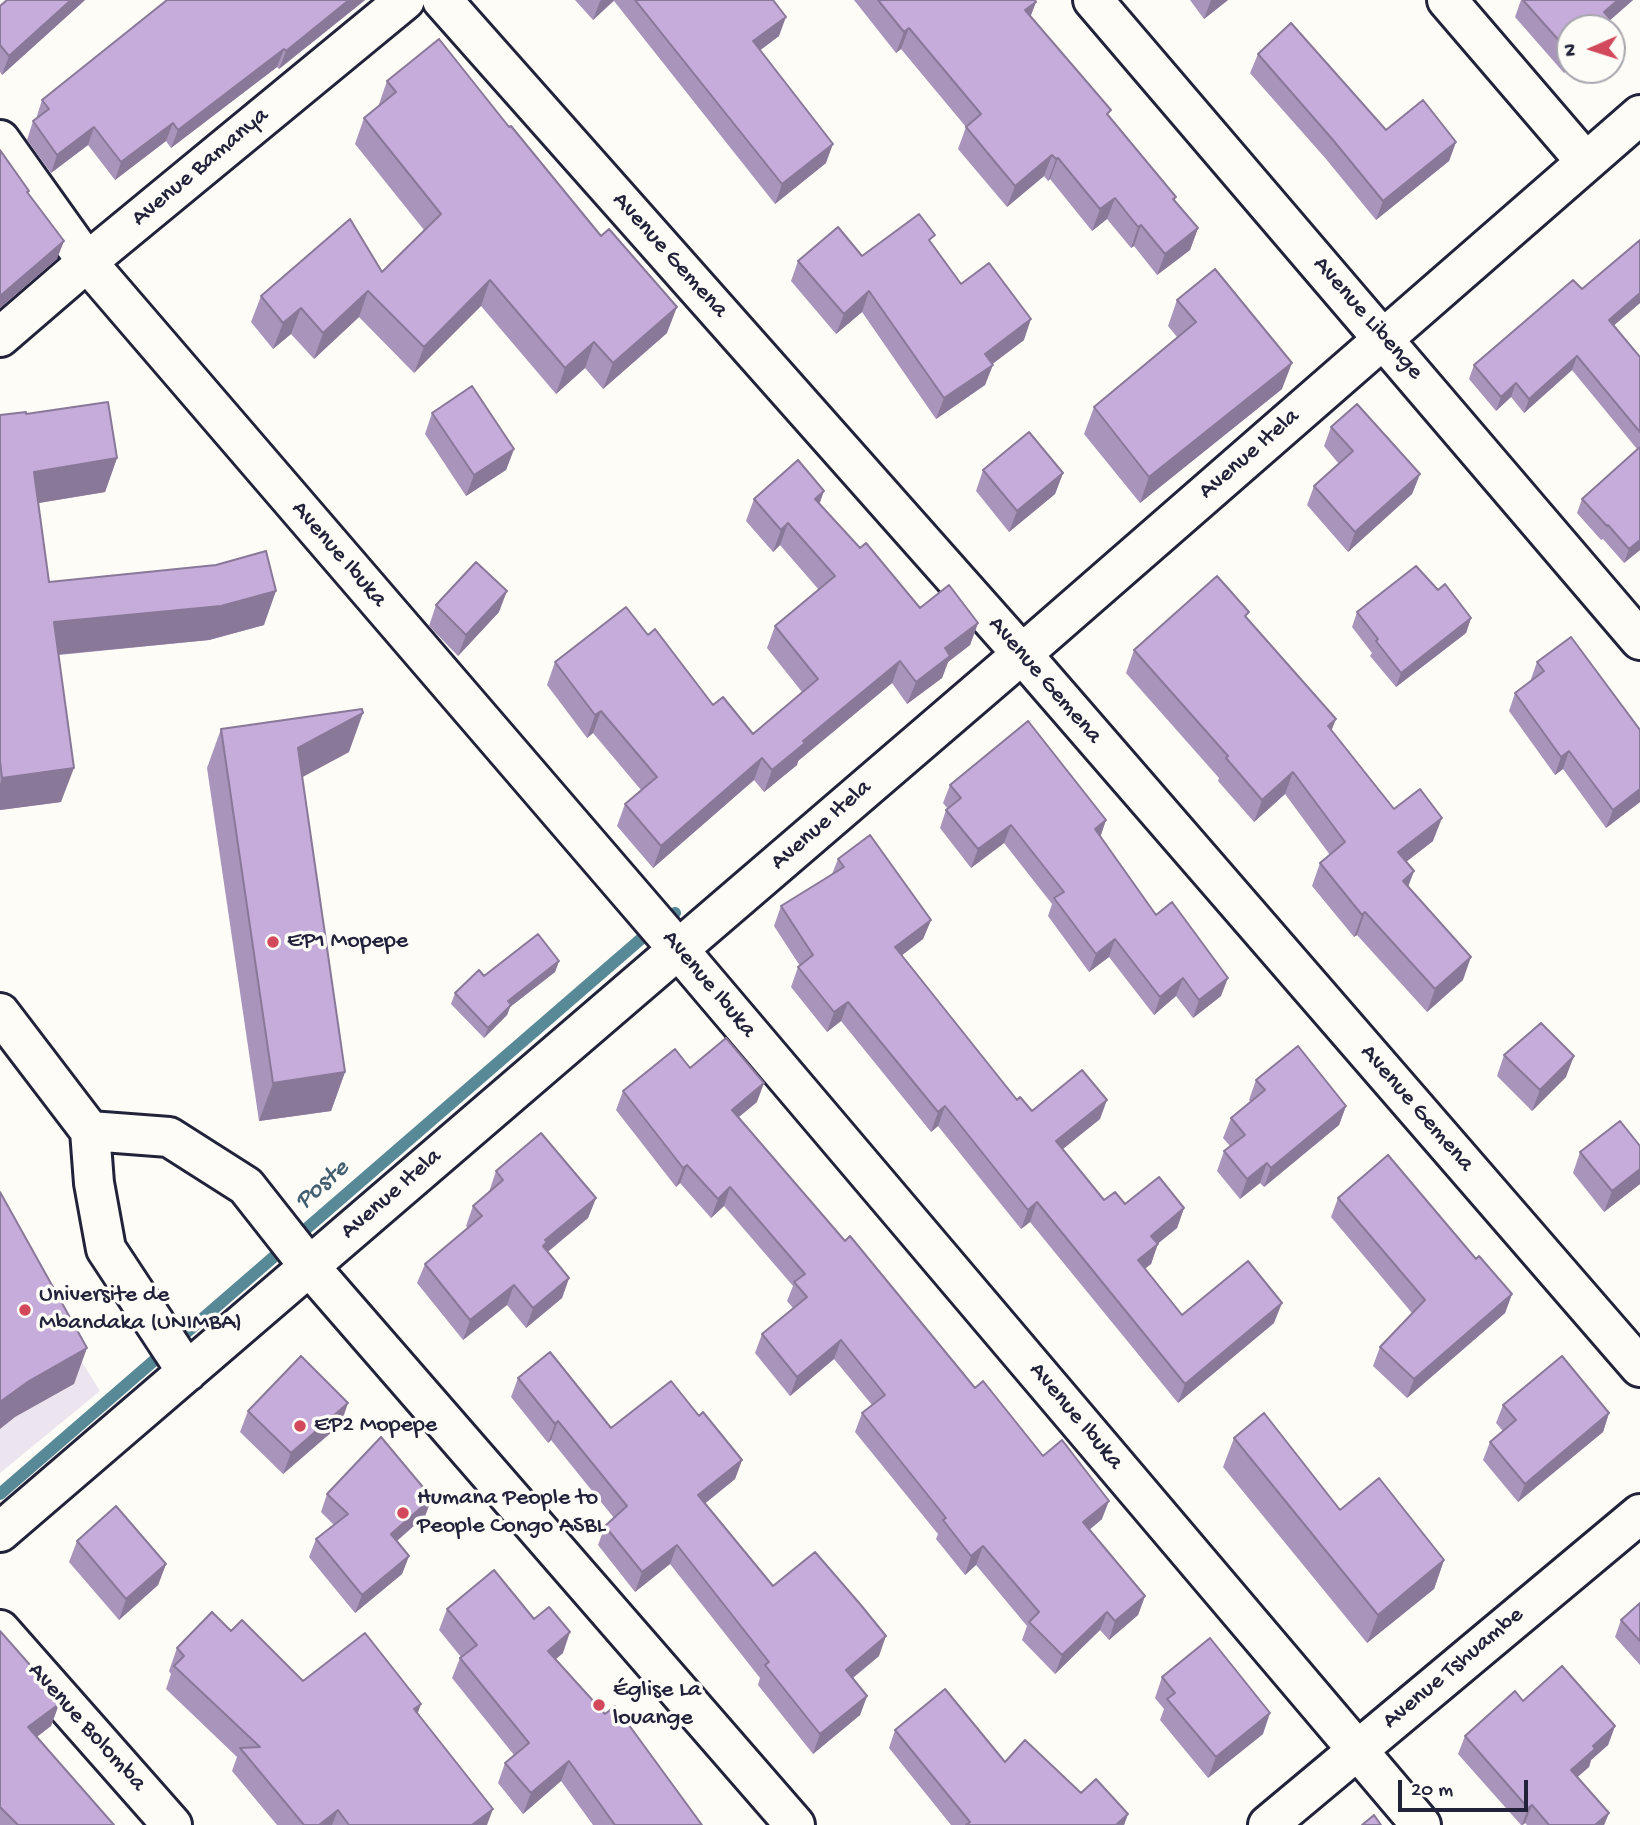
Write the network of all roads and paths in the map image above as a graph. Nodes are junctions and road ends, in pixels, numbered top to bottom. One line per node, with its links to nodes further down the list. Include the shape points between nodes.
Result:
1 (405, 0): 8 (street, Avenue Bamanya)
2 (442, 0): 12 (street, Avenue Gemena)
3 (1093, 0): 10 (street, Avenue Libenge)
4 (1447, 0): 7 (street)
5 (1640, 115): 7 (street, Avenue Itela)
6 (0, 140): 8 (street, Avenue Ibuka)
7 (1586, 162): 10 (street, Avenue Itela)
8 (86, 262): 9 (street, Avenue Bamanya); 13 (street, Avenue Ibuka)
9 (0, 337)
10 (1384, 338): 11 (street, Avenue Libenge); 12 (street, Avenue Itela)
11 (1640, 639)
12 (1021, 654): 13 (street, Avenue Itela); 17 (street, Avenue Gemena)
13 (678, 949): 16 (street, Avenue Itela); 22 (street, Avenue Ibuka)
14 (0, 1013): 15 (street)
15 (90, 1131): 16 (street, via 169,1138 191,1151 246,1186); 18 (street, via 106,1249)
16 (309, 1266): 18 (street, Avenue Itela); 24 (street)
17 (1640, 1367)
18 (187, 1371): 20 (street, Avenue Itela)
19 (1640, 1514): 22 (street, Avenue Tshuambe)
20 (0, 1532)
21 (0, 1630): 23 (street, Avenue Bolomba)
22 (1356, 1750): 25 (street, Avenue Tshuambe); 26 (street, Avenue Ibuka)
23 (172, 1825)
24 (795, 1825)
25 (1268, 1825)
26 (1421, 1825)

